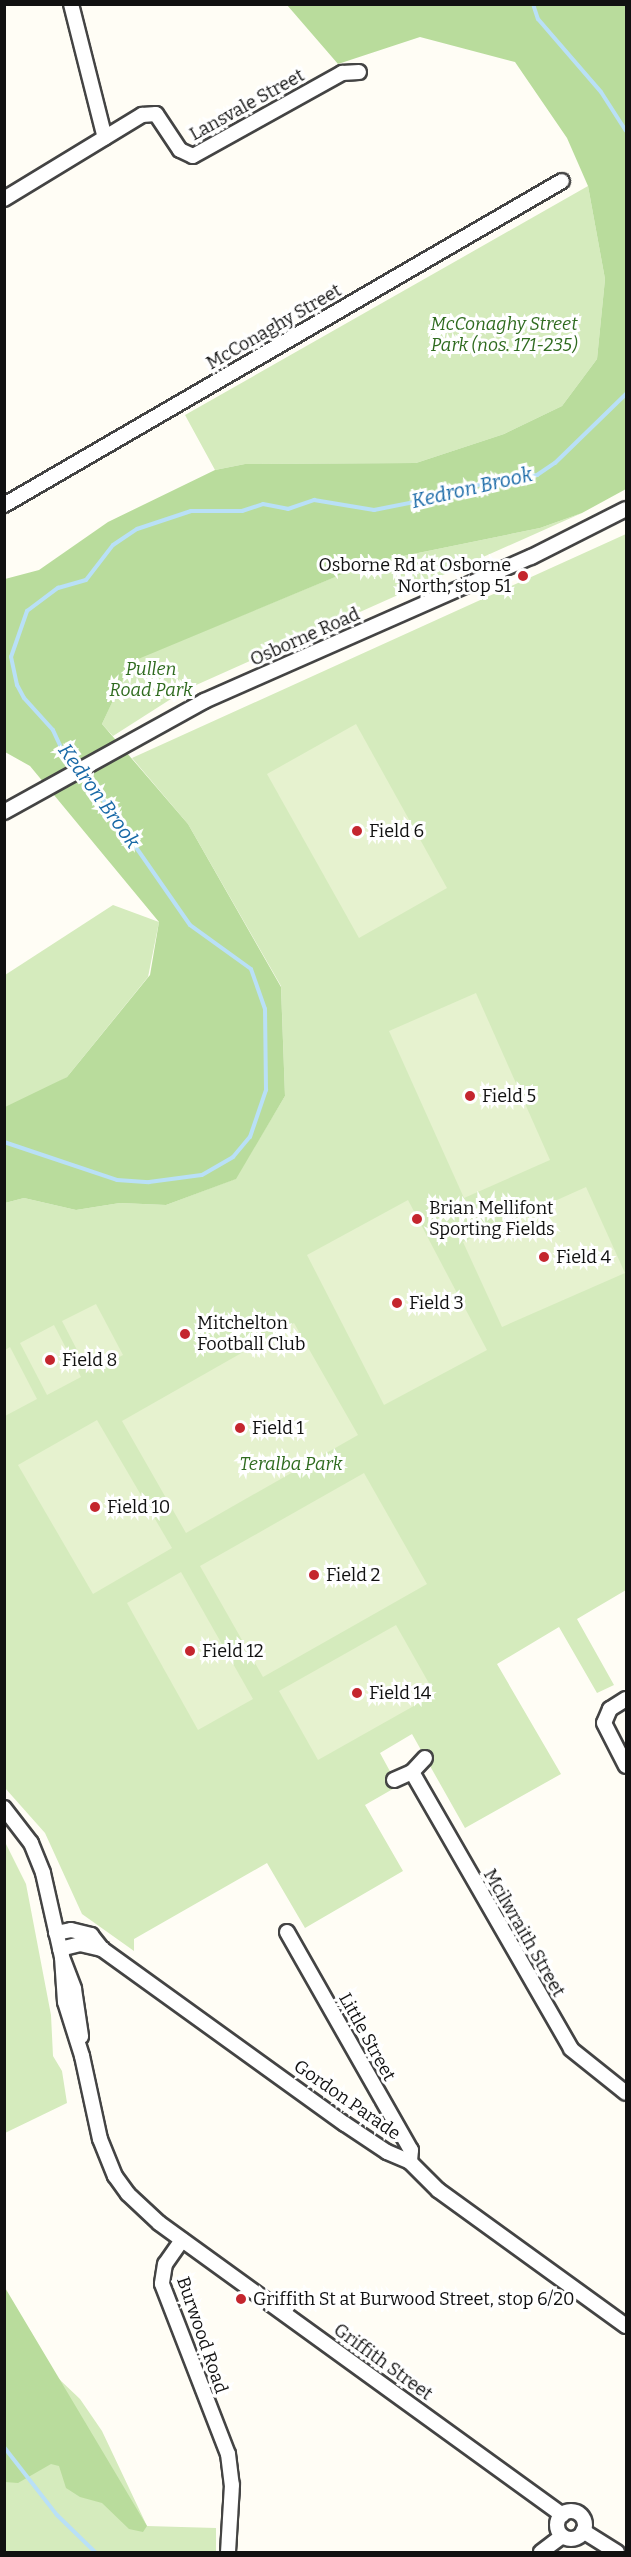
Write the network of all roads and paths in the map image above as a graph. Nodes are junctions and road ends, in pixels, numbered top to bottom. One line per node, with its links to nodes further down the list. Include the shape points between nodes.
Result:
1 (70, 4): 3 (street)
2 (359, 72): 3 (street, Lansvale Street, via 342,73 193,156 180,150 156,114 142,115)
3 (105, 138): 5 (street)
4 (562, 181): 6 (street, McConaghy Street)
5 (4, 199)
6 (4, 505)
7 (627, 509): 8 (street, Osborne Road, via 570,540 228,691)
8 (4, 812)
9 (627, 1699): 11 (street, via 605,1717 606,1728)
10 (425, 1758): 12 (street)
11 (627, 1766)
12 (412, 1772): 13 (street); 19 (street, Mcilwraith Street, via 571,2049)
13 (394, 1780)
14 (4, 1808): 16 (street, via 24,1831 37,1857)
15 (287, 1932): 20 (street, Little Street, via 411,2150)
16 (56, 1933): 17 (street, Gordon Parade, via 85,1932); 18 (street)
17 (102, 1949): 18 (street, via 80,1944); 20 (street, Gordon Parade, via 345,2124)
18 (61, 1953): 21 (street, via 77,1999 82,2056 100,2139 115,2176 141,2208)
19 (627, 2093)
20 (410, 2162): 22 (street, Gordon Parade, via 433,2187)
21 (182, 2240): 23 (street, Griffith Street); 26 (street, Burwood Road, via 165,2264 162,2284 228,2454 232,2485)
22 (627, 2326)
23 (562, 2515): 24 (street, via 579,2514); 25 (street, via 557,2526)
24 (583, 2531): 25 (street, via 574,2539); 28 (street)
25 (562, 2536): 27 (street)
26 (228, 2553)
27 (541, 2553)
28 (617, 2553)

